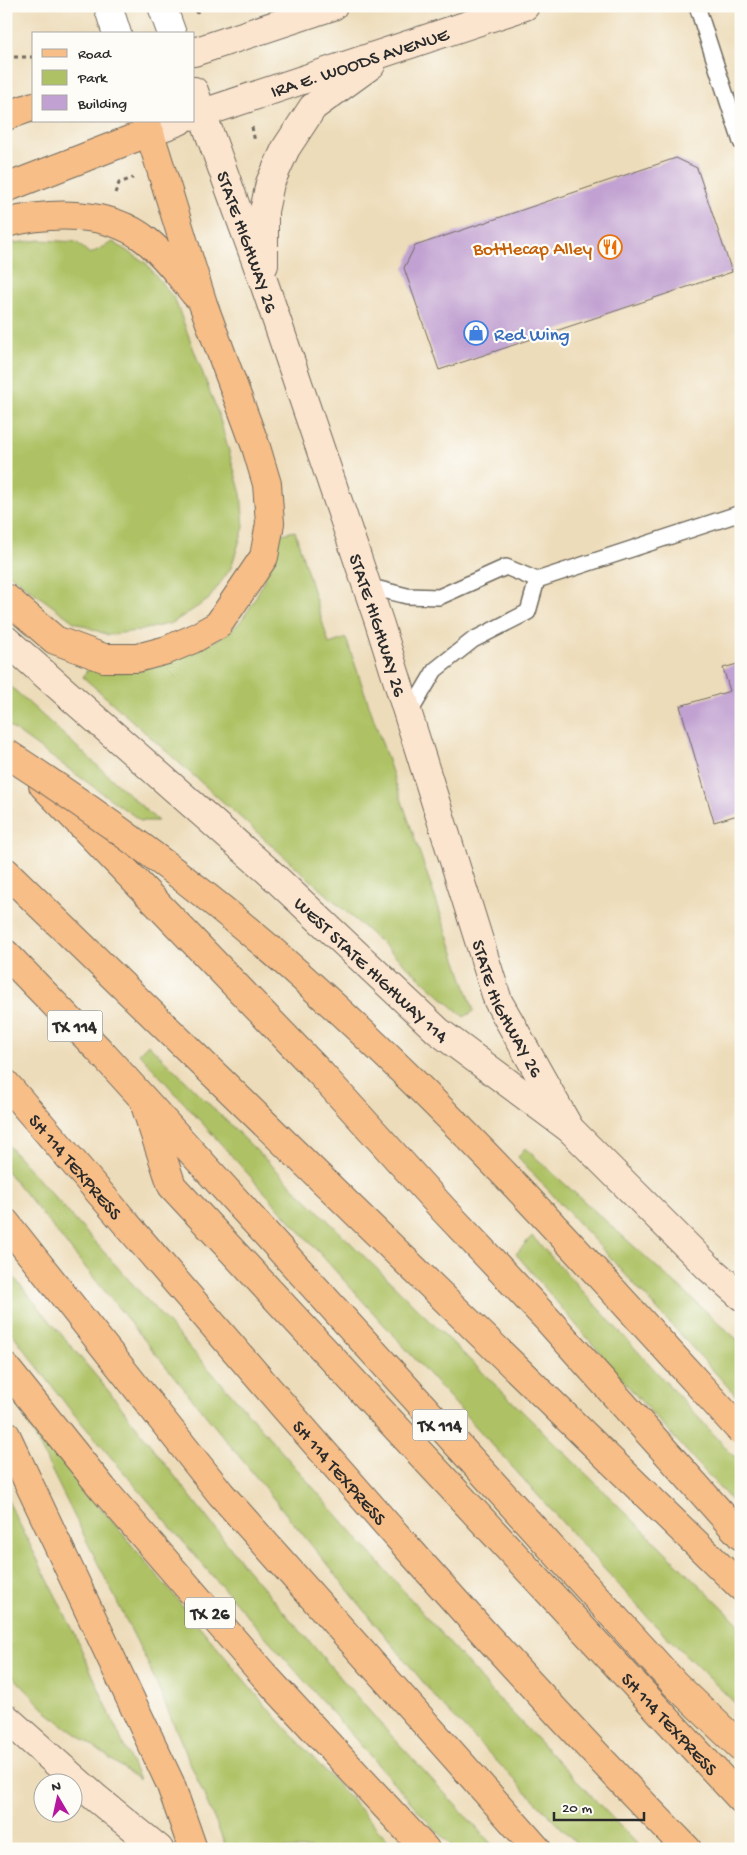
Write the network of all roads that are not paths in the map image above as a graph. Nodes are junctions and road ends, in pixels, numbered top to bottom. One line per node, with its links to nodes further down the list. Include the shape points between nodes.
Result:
1 (108, 6): 6 (street)
2 (162, 6): 7 (street)
3 (333, 6): 8 (main road)
4 (525, 6): 9 (main road, IRA E. WOODS AVENUE)
5 (697, 6): 16 (lane)
6 (116, 32)
7 (171, 32)
8 (195, 52)
9 (389, 52): 11 (main road, IRA E. WOODS AVENUE); 19 (main road, via 313,107 286,148 270,183 264,211)
10 (32, 107): 12 (main road)
11 (195, 109)
12 (6, 116)
13 (195, 117): 19 (main road, STATE HIGHWAY 26)
14 (161, 122): 15 (main road, IRA E. WOODS AVENUE)
15 (148, 127): 17 (main road); 20 (main road)
16 (741, 142)
17 (6, 188)
18 (6, 223): 20 (main road, via 34,216 64,216 96,218 123,226 161,253)
19 (265, 286): 23 (main road, STATE HIGHWAY 26)
20 (204, 304): 24 (main road, via 256,447 266,484 270,523 264,558 234,604 218,626 194,640 136,658 104,658 55,640)
21 (741, 513): 22 (lane)
22 (537, 580): 23 (lane, via 506,567 439,597 407,596); 26 (lane, via 528,612 473,640 435,670)
23 (367, 586): 26 (main road, STATE HIGHWAY 26)
24 (6, 598)
25 (6, 640): 33 (main road, WEST STATE HIGHWAY 114, via 269,872 438,1031)
26 (409, 714): 33 (main road, STATE HIGHWAY 26, via 498,1001)
27 (6, 749): 39 (main road, via 94,836 321,1074)
28 (6, 753): 37 (main road, bridge, via 135,843 302,977 498,1168)
29 (6, 872): 40 (main road)
30 (6, 954): 32 (main road, TX 114)
31 (6, 1084): 48 (main road, SH 114 TEXPRESS, via 382,1520 594,1754)
32 (143, 1099): 42 (main road, TX 114, via 675,1684); 43 (main road, SH 114 TEXPRESS, via 172,1186)
33 (570, 1129): 35 (main road, WEST STATE HIGHWAY 114, via 708,1268)
34 (6, 1223): 47 (main road, via 221,1494)
35 (741, 1296)
36 (6, 1368): 46 (main road, TX 26, via 103,1489 263,1674)
37 (741, 1431)
38 (6, 1435): 45 (main road, via 170,1783)
39 (741, 1536)
40 (741, 1587)
41 (6, 1718): 44 (main road, via 96,1798)
42 (741, 1748)
43 (741, 1799)
44 (160, 1849)
45 (193, 1849)
46 (425, 1849)
47 (537, 1849)
48 (687, 1849)

